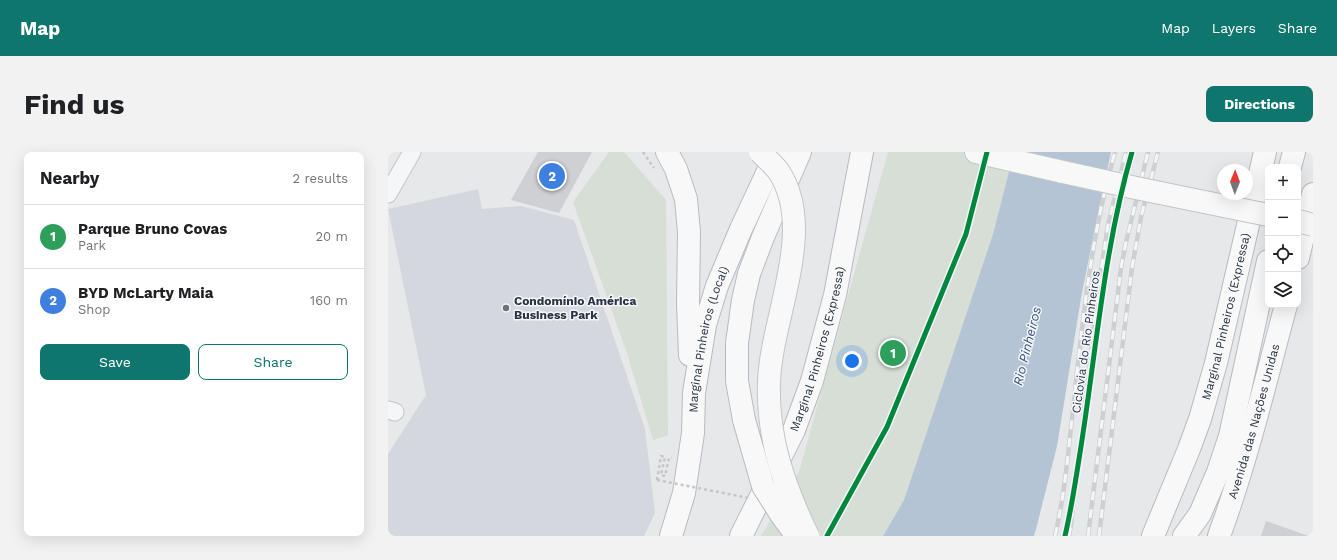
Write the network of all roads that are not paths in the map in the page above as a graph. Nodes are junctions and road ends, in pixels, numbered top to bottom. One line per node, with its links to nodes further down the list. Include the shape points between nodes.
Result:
1 (412, 152): 11 (street)
2 (667, 152): 19 (main road, via 686,199 689,232 690,353)
3 (760, 152): 23 (main road, bridge, via 778,172 787,188 792,208 793,250 774,343 769,381 769,415 784,480)
4 (777, 152): 19 (main road, Marginal Pinheiros (Local), via 717,286 705,325)
5 (800, 152): 22 (main road, bridge, via 749,274 737,343 737,381 744,420 764,486)
6 (862, 152): 21 (main road, Marginal Pinheiros (Expressa), via 836,295 812,380 794,430)
7 (976, 152): 13 (main road, bridge)
8 (1265, 152): 24 (main road, Marginal Pinheiros (Expressa), via 1216,363 1200,419)
9 (1294, 152): 10 (main road)
10 (1291, 164)
11 (388, 194)
12 (1313, 194): 16 (main road)
13 (1265, 214)
14 (1301, 222): 15 (main road, bridge)
15 (1313, 224)
16 (1303, 256)
17 (1265, 272): 25 (main road, via 1230,436 1200,514)
18 (1285, 308): 26 (main road, Avenida das Nações Unidas, via 1234,496)
19 (694, 393): 20 (main road, Marginal Pinheiros (Local), via 693,433 684,493)
20 (671, 536)
21 (741, 536)
22 (797, 536)
23 (808, 536)
24 (1153, 536)
25 (1184, 536)
26 (1219, 536)

